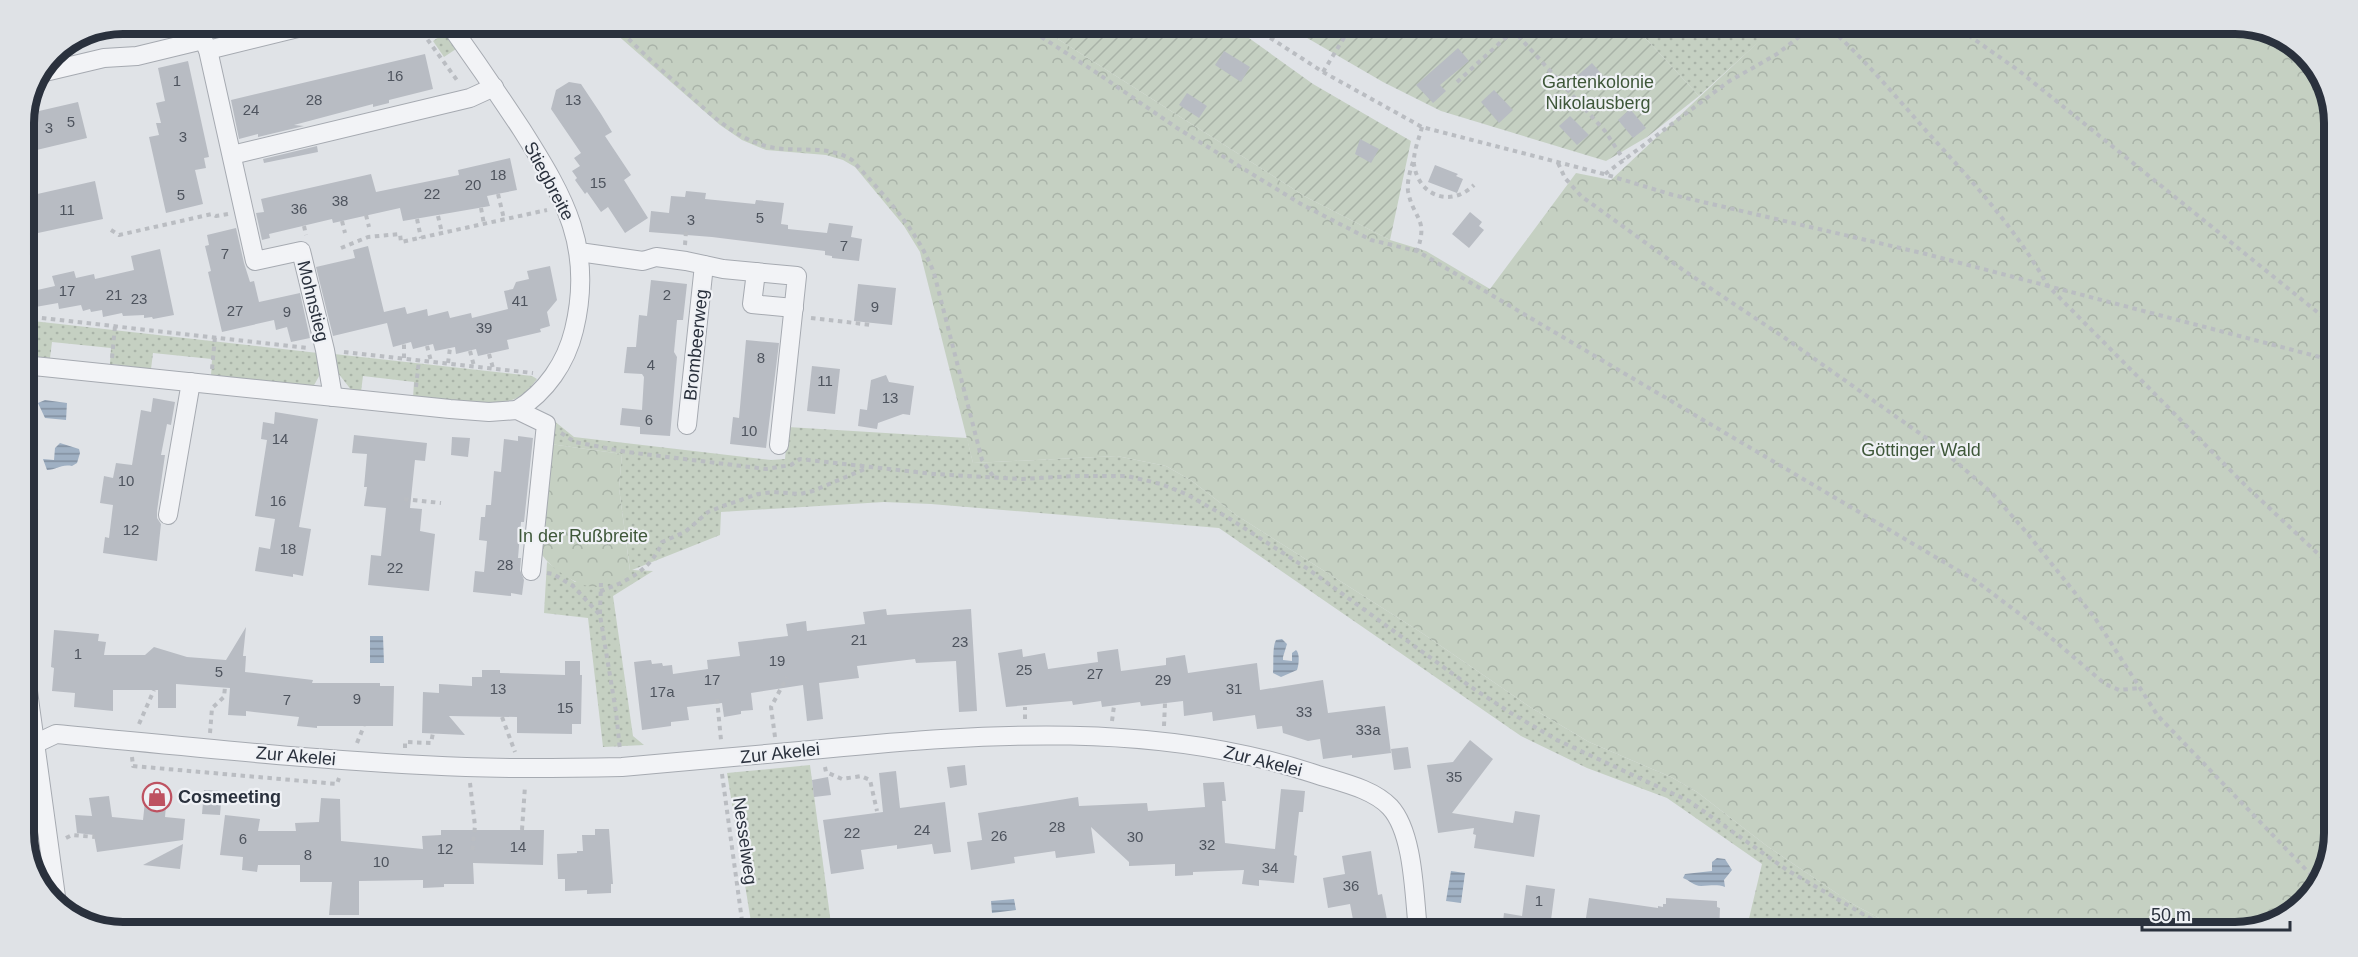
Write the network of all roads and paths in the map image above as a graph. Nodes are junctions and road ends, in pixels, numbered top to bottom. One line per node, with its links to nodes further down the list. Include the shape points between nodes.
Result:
1 (273, 34): 13 (street)
2 (424, 34): 18 (path)
3 (456, 34): 17 (street, Stiegbreite)
4 (624, 34): 78 (path, via 708,112 743,138 768,147 828,151 852,160 908,225 926,250 934,273 982,460)
5 (1036, 34): 42 (path, via 1177,128 1301,204 1371,240)
6 (1264, 34): 15 (path)
7 (1346, 34): 15 (path)
8 (1508, 34): 16 (path)
9 (1518, 34): 22 (path, via 1605,131)
10 (1803, 34): 22 (path, via 1728,82)
11 (1836, 34): 46 (path, via 1974,184 2029,251)
12 (1966, 34): 49 (path, via 2018,70)
13 (208, 50): 14 (street, via 203,40); 20 (street, Mohnstieg)
14 (52, 70)
15 (1323, 72): 19 (path)
16 (1457, 82)
17 (494, 87): 18 (street); 27 (street, Stiegbreite)
18 (470, 98): 20 (street)
19 (1422, 127): 21 (path); 23 (path)
20 (232, 154): 29 (street, Mohnstieg)
21 (1414, 158): 25 (path, via 1420,180 1438,196 1460,196); 42 (path, via 1408,194 1423,231)
22 (1624, 160): 24 (path)
23 (1558, 162): 24 (path); 89 (path, via 1565,178 1581,196 1854,386 1965,469 2034,541 2096,618)
24 (1604, 174): 46 (path, via 1674,195)
25 (1474, 185)
26 (498, 194): 33 (path)
27 (566, 205): 33 (path); 43 (street, Stiegbreite)
28 (481, 208): 35 (path)
29 (244, 210): 37 (path, via 119,235); 56 (street, Mohnstieg, via 255,261 301,251)
30 (366, 215): 36 (path)
31 (438, 216): 39 (path)
32 (417, 219): 40 (path)
33 (504, 219): 35 (path)
34 (342, 221): 38 (path)
35 (484, 224): 39 (path)
36 (369, 227)
37 (111, 230)
38 (345, 233)
39 (442, 233): 40 (path)
40 (421, 238): 41 (path, via 401,242 399,234 368,237)
41 (341, 248)
42 (1417, 251): 89 (path, via 1976,581 2105,684 2119,690)
43 (579, 252): 44 (street, Brombeerweg); 68 (street, Stiegbreite, via 578,315 568,347)
44 (704, 265): 45 (street, Brombeerweg); 75 (street, Brombeerweg)
45 (756, 272): 47 (street, via 752,304); 47 (street, Brombeerweg, via 797,276)
46 (2048, 286): 60 (path); 82 (path)
47 (793, 310): 50 (path, via 814,319); 76 (street, Brombeerweg)
48 (35, 317): 51 (path)
49 (2323, 317)
50 (872, 325)
51 (115, 326): 52 (path); 67 (path)
52 (215, 338): 56 (path); 70 (path)
53 (404, 344): 59 (path)
54 (427, 346): 62 (path)
55 (450, 348): 63 (path)
56 (325, 350): 59 (path); 71 (street, Mohnstieg)
57 (470, 351): 65 (path)
58 (489, 354): 66 (path)
59 (404, 358): 61 (path)
60 (2323, 358)
61 (419, 360): 62 (path); 72 (path)
62 (431, 361): 63 (path)
63 (448, 363): 65 (path)
64 (35, 366): 67 (street)
65 (474, 366): 66 (path)
66 (493, 368): 68 (path)
67 (110, 374): 69 (street)
68 (553, 375): 73 (street, Stiegbreite, via 543,390)
69 (191, 382): 70 (street); 81 (street)
70 (210, 384): 71 (street)
71 (333, 397): 72 (street)
72 (414, 406): 73 (street, via 489,412)
73 (517, 410): 74 (street)
74 (546, 424): 77 (path, via 576,442 627,452 766,469 791,465 800,459); 83 (street)
75 (687, 425)
76 (779, 445)
77 (868, 467): 78 (path); 85 (path, via 813,491 758,494 708,512 685,532 662,542 658,553 640,573)
78 (993, 477): 113 (path, via 1127,476 1186,494 1308,569 1511,713 1557,740 1689,801 1786,870)
79 (404, 499): 80 (path)
80 (441, 503)
81 (168, 515)
82 (2324, 559)
83 (531, 571): 86 (path, via 553,574 573,586)
84 (601, 583): 85 (path)
85 (600, 591): 86 (path)
86 (600, 615): 102 (path)
87 (787, 677): 97 (path, via 771,706)
88 (225, 687): 96 (path, via 224,697 212,708)
89 (2140, 688): 109 (path, via 2158,716)
90 (154, 690): 93 (path)
91 (717, 699): 99 (path, Nesselweg, via 722,734)
92 (502, 717): 101 (path)
93 (132, 741): 94 (street, Zur Akelei, via 56,734); 96 (street, Zur Akelei); 98 (path, via 133,766 337,784)
94 (35, 745)
95 (823, 748): 97 (street, Zur Akelei); 104 (path, via 826,772 842,779 861,776 870,780); 112 (street, Zur Akelei, via 1004,735 1136,738 1194,745 1304,770 1376,796 1390,807 1405,836)
96 (209, 749): 98 (street, Zur Akelei)
97 (776, 753): 99 (street, Zur Akelei)
98 (342, 759): 100 (street, Zur Akelei)
99 (720, 759): 102 (street, Zur Akelei); 111 (path, Nesselweg)
100 (469, 767): 101 (street, Zur Akelei); 108 (path, via 475,826)
101 (520, 767): 102 (street, Zur Akelei); 105 (path)
102 (622, 767)
103 (35, 777): 110 (street)
104 (877, 811)
105 (522, 830)
106 (72, 835): 107 (path)
107 (95, 837)
108 (472, 853)
109 (2313, 877)
110 (54, 889)
111 (741, 922)
112 (1417, 922)
113 (1877, 922)

